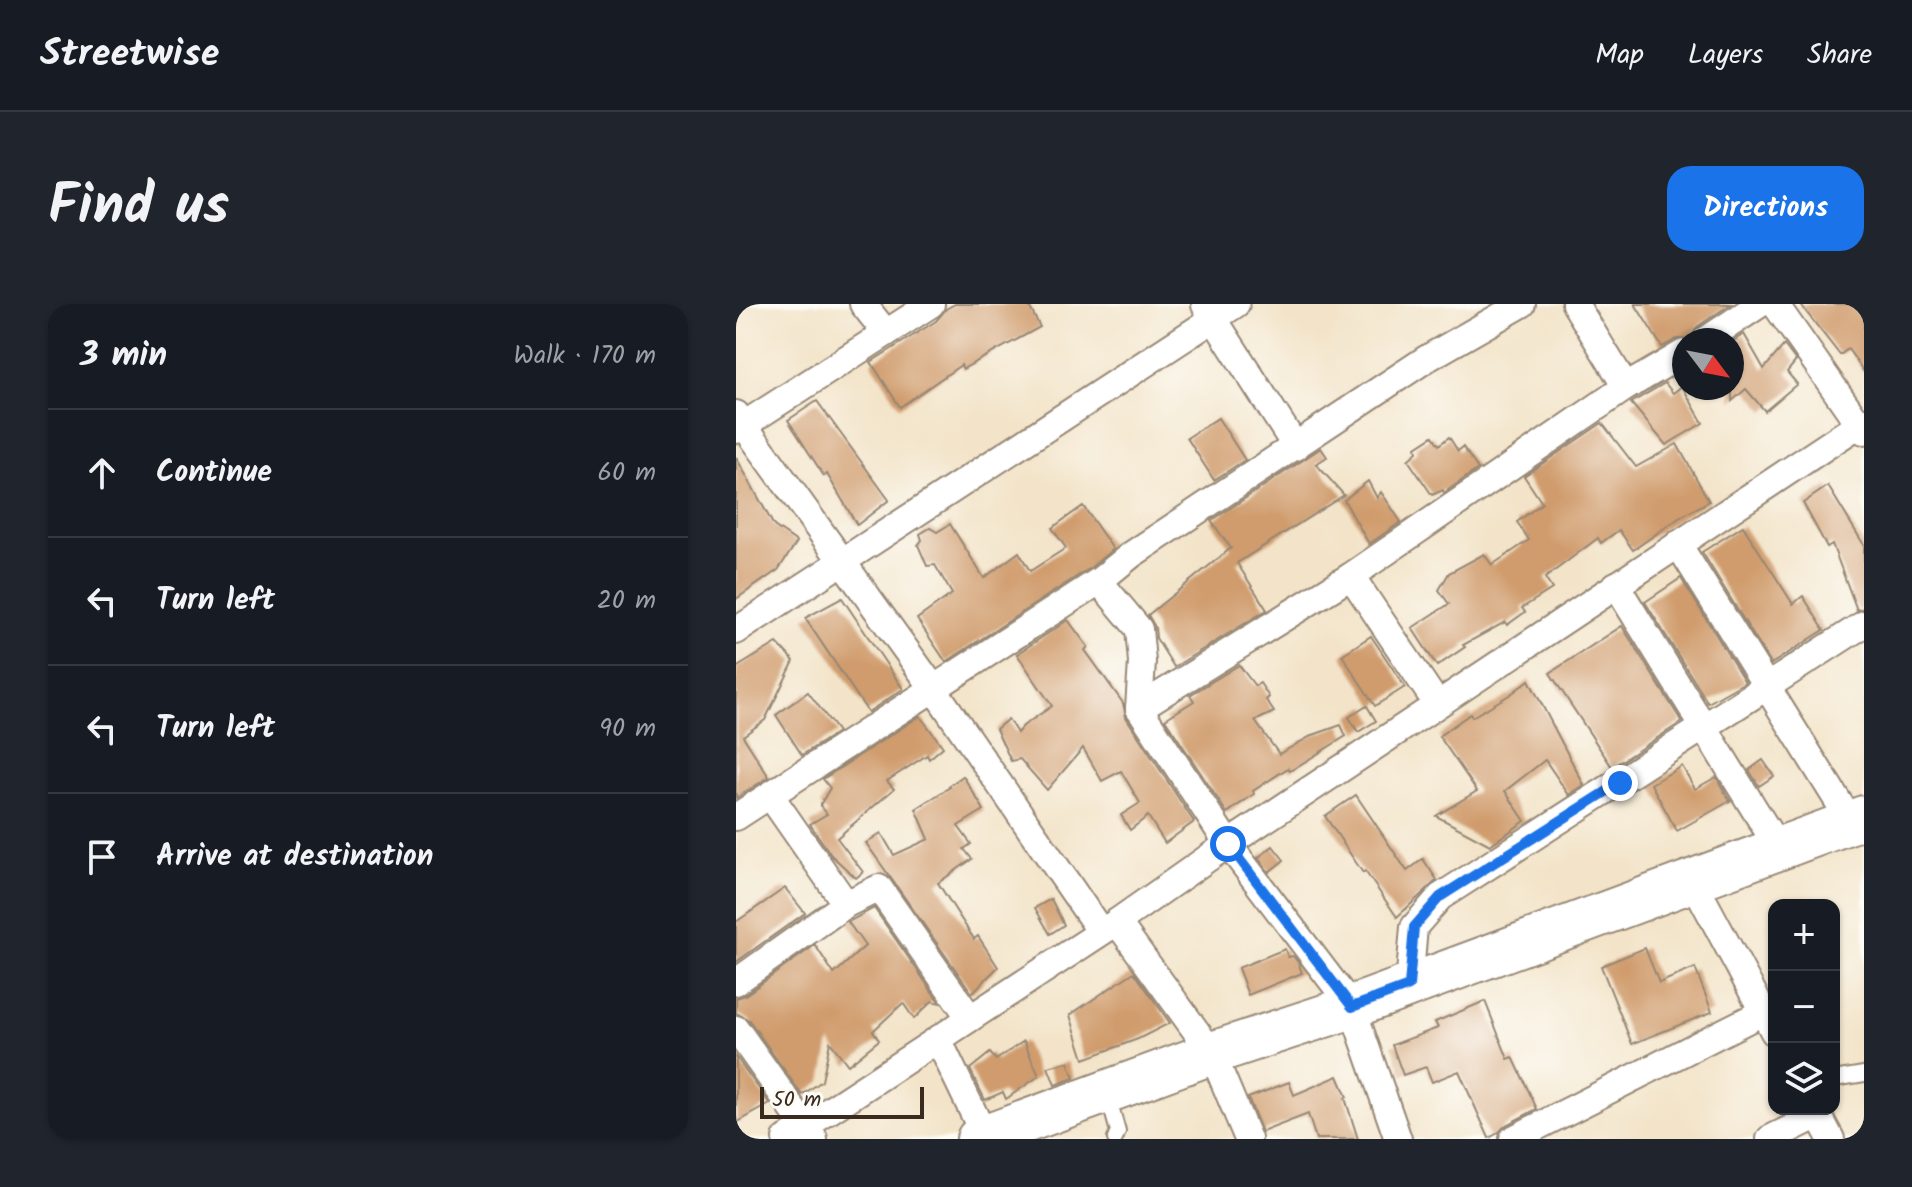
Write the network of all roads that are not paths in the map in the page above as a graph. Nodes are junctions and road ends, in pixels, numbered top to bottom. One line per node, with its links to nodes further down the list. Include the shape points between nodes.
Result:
1 (863, 304): 9 (street)
2 (931, 304): 9 (street)
3 (1522, 304): 14 (street, via 1426,359)
4 (1575, 304): 11 (street)
5 (1760, 304): 8 (street)
6 (1775, 304): 13 (street)
7 (1218, 309): 14 (street); 16 (street)
8 (1724, 328)
9 (886, 333): 12 (street)
10 (1672, 360): 11 (street)
11 (1626, 387): 17 (street)
12 (739, 423): 16 (street)
13 (1863, 425): 15 (street)
14 (1296, 447): 18 (street)
15 (1678, 544): 19 (street); 22 (street)
16 (841, 563): 21 (street); 23 (street)
17 (1351, 576): 24 (street); 25 (street)
18 (1099, 581): 23 (street); 25 (street, via 1139,629)
19 (1616, 585): 24 (street); 26 (street)
20 (1864, 624): 22 (street)
21 (736, 631)
22 (1766, 688): 26 (street); 29 (street)
23 (934, 689): 27 (street); 34 (street)
24 (1437, 704): 30 (street)
25 (1139, 708): 30 (street)
26 (1704, 728): 31 (street); 36 (street, via 1440,897 1414,927)
27 (770, 795): 28 (street); 33 (street)
28 (736, 817)
29 (1858, 820): 31 (main road)
30 (1228, 844): 34 (street); 37 (street)
31 (1779, 849): 32 (main road)
32 (1693, 881): 36 (main road); 39 (street)
33 (846, 904): 35 (street); 38 (street, via 879,888)
34 (1109, 927): 38 (street); 43 (street)
35 (736, 982)
36 (1409, 986): 37 (main road)
37 (1352, 1007): 43 (main road); 53 (street)
38 (970, 1018): 42 (street)
39 (1768, 1020)
40 (1768, 1022): 54 (street)
41 (736, 1029): 50 (street)
42 (938, 1039): 49 (street); 50 (street)
43 (1212, 1053): 46 (main road); 52 (street)
44 (1864, 1074): 45 (lane)
45 (1840, 1078)
46 (1107, 1091): 49 (main road); 51 (lane, via 1118,1132)
47 (1811, 1115): 55 (street)
48 (1818, 1115): 56 (street)
49 (1005, 1133)
50 (802, 1135)
51 (1115, 1139)
52 (1248, 1139)
53 (1398, 1139)
54 (1513, 1139)
55 (1770, 1139)
56 (1831, 1139)

